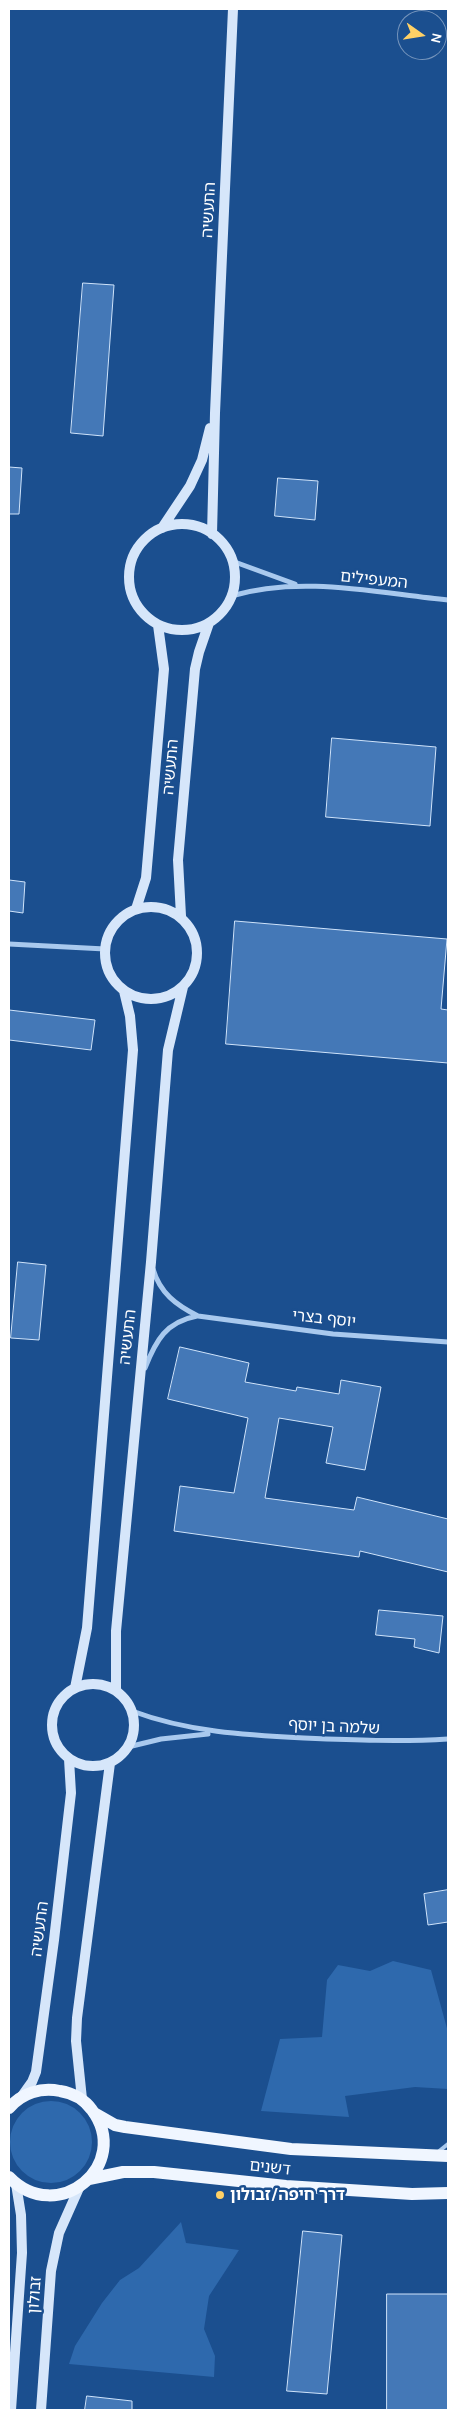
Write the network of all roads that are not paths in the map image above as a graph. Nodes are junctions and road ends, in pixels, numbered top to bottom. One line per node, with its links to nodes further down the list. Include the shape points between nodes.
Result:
1 (233, 9): 2 (street, התעשיה)
2 (215, 413): 3 (street, התעשיה, via 202,460 190,486); 4 (street, התעשיה)
3 (162, 528): 4 (street, via 179,524 197,526); 10 (street, via 147,536 136,550 130,566 129,584 144,615)
4 (212, 534): 5 (street, via 225,546)
5 (232, 562): 6 (street, המעפילים); 7 (street, via 235,579)
6 (298, 584): 7 (street, המעפילים); 8 (street, המעפילים)
7 (231, 596): 9 (street, via 223,611)
8 (448, 600)
9 (209, 623): 10 (street, via 193,629 175,630); 12 (street, התעשיה, via 195,669 178,860)
10 (158, 625): 11 (street, התעשיה, via 164,669 146,878)
11 (136, 908): 12 (street, via 167,908); 14 (street, via 114,924)
12 (181, 916): 15 (street, via 192,928 198,959 193,974)
13 (9, 944): 14 (street)
14 (105, 949): 16 (street, via 106,965 113,980)
15 (183, 987): 16 (street, via 170,996 154,1000 138,998); 17 (street, התעשיה, via 168,1050)
16 (124, 991): 21 (street, התעשיה, via 133,1050 87,1628)
17 (151, 1262): 18 (street, יוסף בצרי, via 168,1298); 20 (street, התעשיה)
18 (198, 1316): 19 (street, יוסף בצרי, via 333,1334); 20 (street, יוסף בצרי, via 182,1319 160,1337)
19 (448, 1342)
20 (139, 1382): 22 (street, התעשיה, via 116,1631)
21 (75, 1688): 22 (street, via 103,1685); 27 (street, via 60,1702 52,1722 53,1736)
22 (116, 1691): 23 (street)
23 (132, 1711): 24 (street, שלמה בן יוסף, via 159,1721); 26 (street, via 134,1729)
24 (218, 1733): 25 (street, שלמה בן יוסף, via 397,1742); 26 (street, שלמה בן יוסף, via 186,1735)
25 (448, 1739)
26 (128, 1747): 28 (street)
27 (69, 1759): 28 (street, via 82,1765); 29 (street, התעשיה, via 71,1793 36,2072)
28 (110, 1762): 30 (street, via 76,2041)
29 (20, 2098): 30 (main road, via 35,2091 51,2089); 31 (main road)
30 (82, 2099): 32 (main road)
31 (9, 2107)
32 (94, 2113): 35 (main road, דשנים, via 116,2124 178,2134 291,2148); 36 (main road, via 102,2129 103,2147 99,2164)
33 (448, 2144): 35 (lane)
34 (448, 2156): 35 (main road, דשנים)
35 (433, 2157)
36 (89, 2179): 38 (main road); 39 (main road, דשנים, via 123,2172 154,2172 286,2186 412,2194)
37 (12, 2181): 38 (main road, via 30,2193 47,2196); 40 (street, זבולון, via 21,2215 22,2253)
38 (78, 2188): 41 (street, זבולון, via 65,2215 54,2256)
39 (448, 2193)
40 (11, 2410)
41 (41, 2410)

